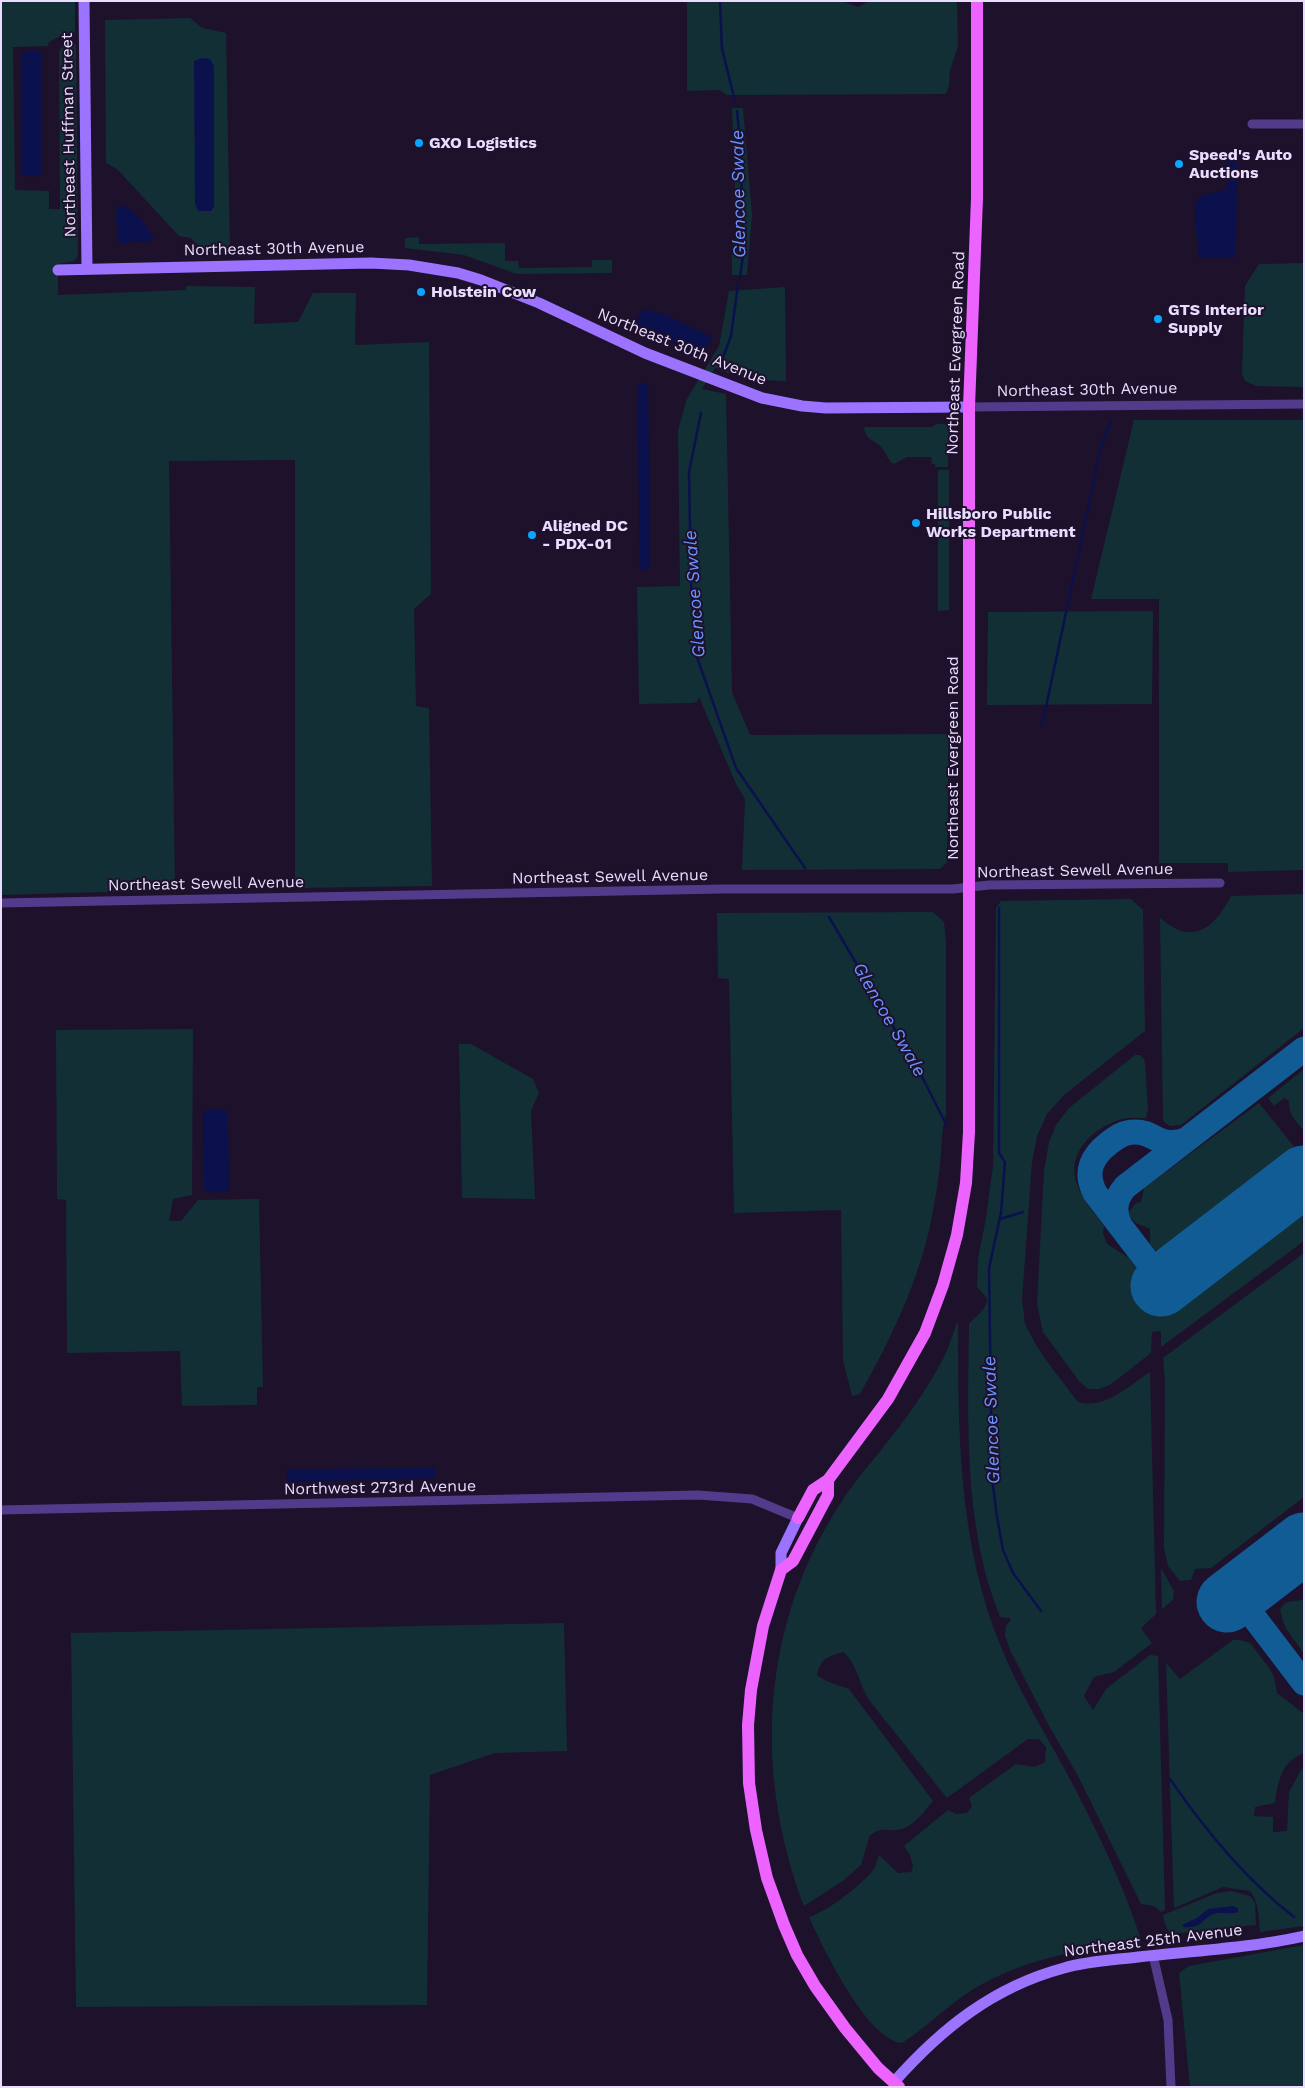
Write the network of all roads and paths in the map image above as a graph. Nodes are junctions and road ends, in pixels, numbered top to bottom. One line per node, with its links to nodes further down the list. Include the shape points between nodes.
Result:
1 (84, 1): 5 (street, Northeast Huffman Street)
2 (977, 1): 8 (main road, Northeast Evergreen Road, via 977,198)
3 (1252, 124): 4 (street)
4 (1304, 124)
5 (87, 269): 6 (street, Northeast 30th Avenue); 8 (street, Northeast 30th Avenue, via 409,265 458,273 499,286 645,353 762,398 826,408)
6 (58, 270)
7 (1304, 404): 8 (street, Northeast 30th Avenue)
8 (969, 407): 10 (main road, Northeast Evergreen Road)
9 (1220, 883): 10 (street, Northeast Sewell Avenue)
10 (969, 887): 11 (street, Northeast Sewell Avenue); 12 (main road, Northeast Evergreen Road, via 968,1156 958,1235 935,1309 914,1355 888,1399)
11 (1, 903)
12 (828, 1480): 14 (main road, Northeast Evergreen Road, via 813,1490); 15 (main road, Northeast Evergreen Road, via 828,1495 793,1561)
13 (5, 1510): 14 (street, Northwest 273rd Avenue, via 698,1495 752,1499)
14 (798, 1518): 15 (street, Northeast Evergreen Road, via 781,1553)
15 (781, 1570): 18 (main road, Northeast Evergreen Road, via 763,1626 751,1690 748,1759 756,1830 767,1878 797,1955 845,2028)
16 (1304, 1936): 17 (street, Northeast 25th Avenue)
17 (1154, 1955): 18 (street, Northeast 25th Avenue, via 1066,1967 1013,1987 947,2028); 19 (street, via 1168,2020)
18 (896, 2085)
19 (1171, 2087)

